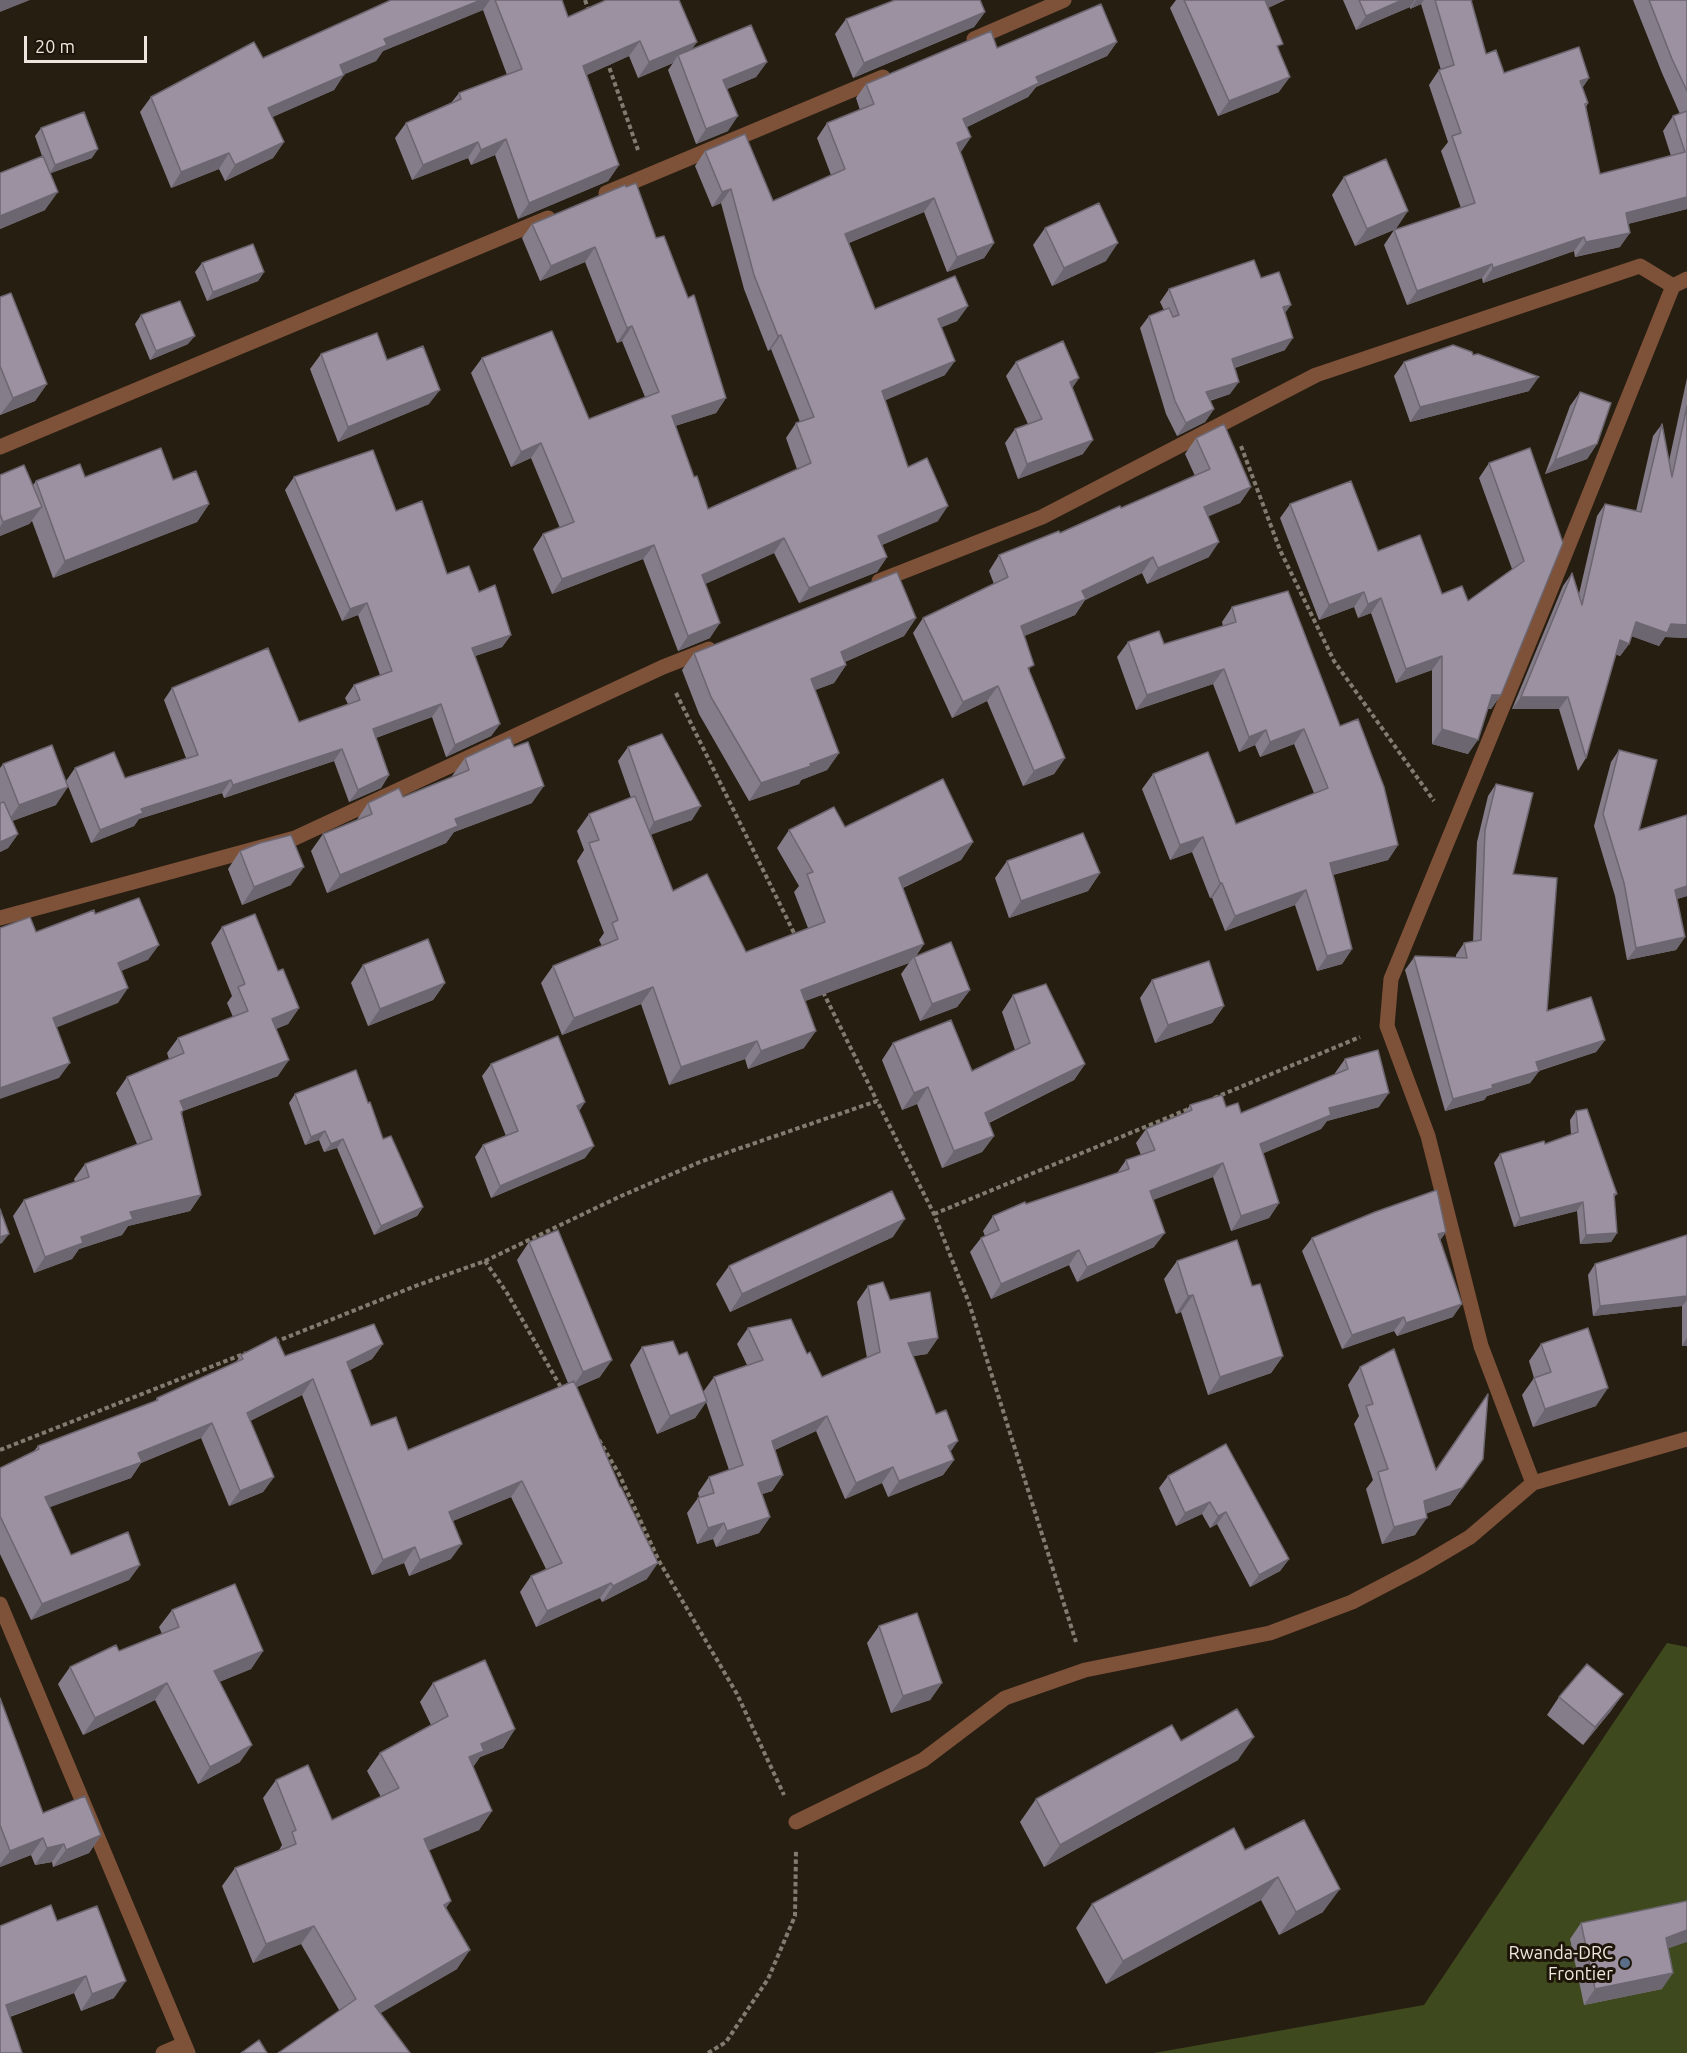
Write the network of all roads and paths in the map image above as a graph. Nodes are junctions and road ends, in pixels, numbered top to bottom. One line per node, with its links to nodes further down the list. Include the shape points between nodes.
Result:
1 (585, 0): 3 (path)
2 (1065, 0): 4 (street)
3 (591, 16)
4 (957, 46)
5 (606, 59): 7 (path)
6 (892, 73): 7 (street)
7 (647, 176): 8 (street)
8 (592, 199)
9 (560, 213): 12 (street)
10 (1680, 282): 11 (street, via 1640,266 1316,375); 16 (street)
11 (1230, 419): 13 (street, via 1042,517); 16 (path, via 1280,550 1334,661)
12 (0, 447)
13 (864, 587)
14 (719, 645): 15 (street)
15 (663, 667): 17 (street, via 296,838); 18 (path)
16 (1454, 828): 20 (street, via 1391,979)
17 (0, 918)
18 (799, 942)
19 (820, 985): 22 (path)
20 (1387, 1026): 21 (path); 32 (street, via 1428,1136 1481,1346)
21 (1210, 1100)
22 (877, 1101): 24 (path); 25 (path, via 690,1166)
23 (1199, 1104): 24 (path)
24 (934, 1214): 34 (path, via 969,1303)
25 (485, 1261): 26 (path); 28 (path)
26 (264, 1346)
27 (253, 1350): 31 (path)
28 (568, 1396)
29 (598, 1438): 35 (path, via 659,1561 737,1694)
30 (1687, 1439): 32 (street)
31 (0, 1450)
32 (1533, 1483): 34 (street, via 1470,1537 1352,1602 1270,1633)
33 (0, 1604): 36 (street)
34 (1085, 1670): 35 (street, via 1005,1698 923,1760)
35 (796, 1822): 38 (path, via 795,1916 768,1979 726,2042)
36 (186, 2048): 37 (street)
37 (163, 2053)
38 (708, 2053)

